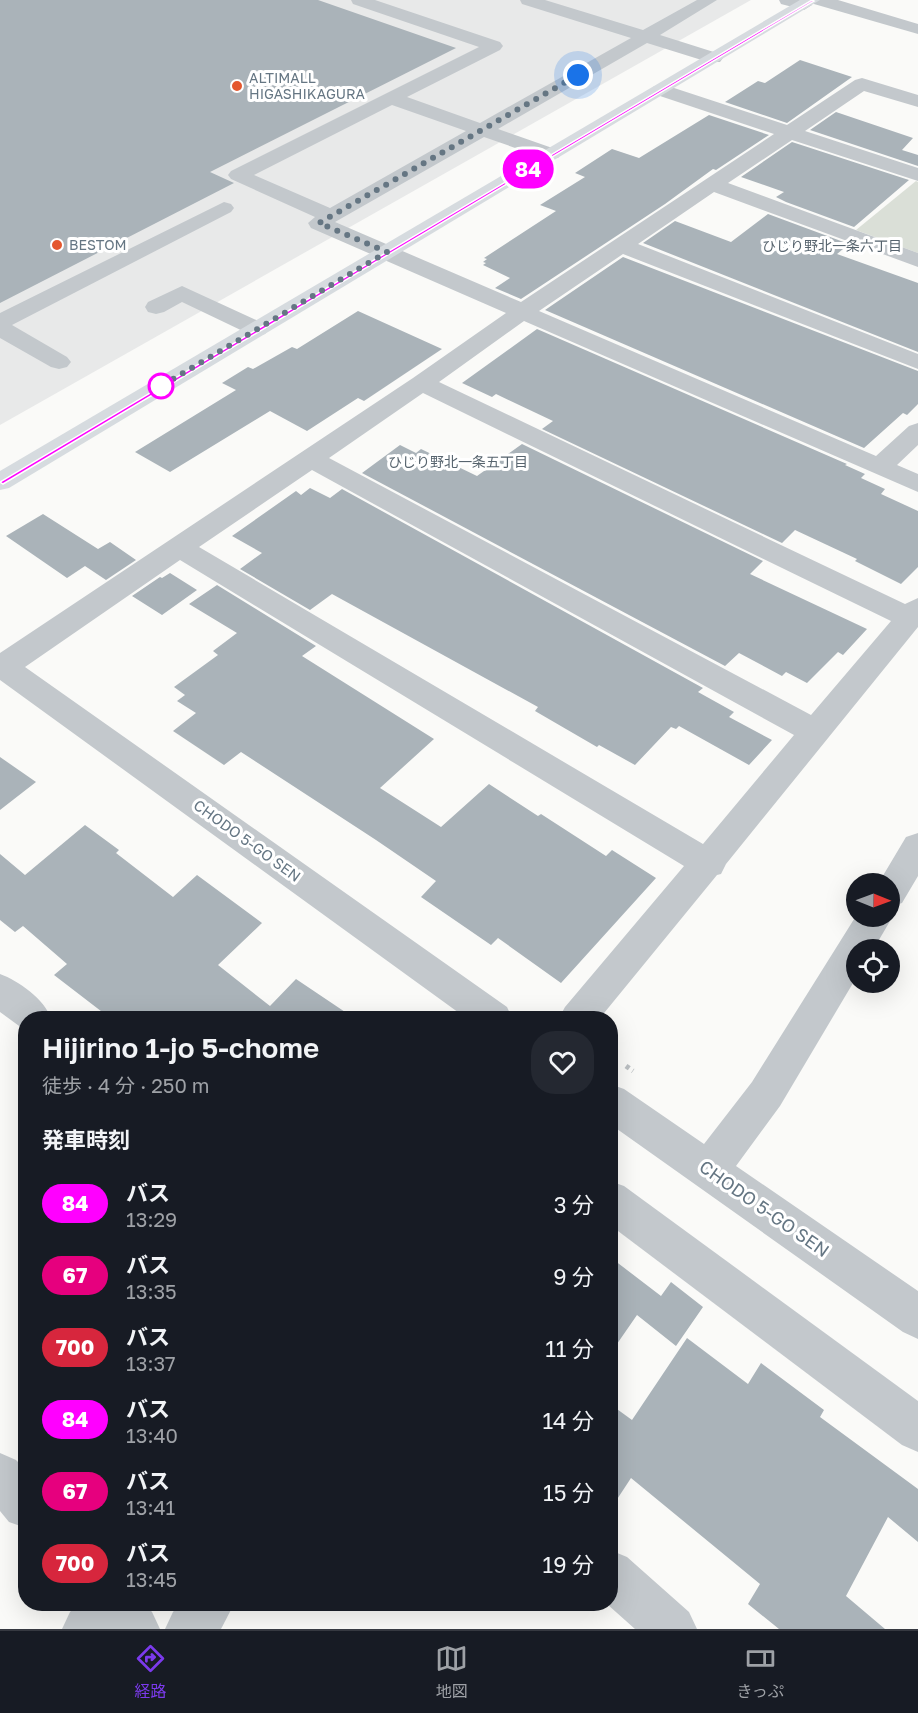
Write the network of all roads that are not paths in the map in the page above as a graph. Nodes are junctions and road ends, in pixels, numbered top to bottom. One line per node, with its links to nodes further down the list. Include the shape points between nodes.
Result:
1 (359, 0): 9 (street, via 494,46)
2 (528, 0): 6 (street)
3 (709, 0): 6 (street)
4 (806, 1): 5 (street); 7 (main road)
5 (918, 29)
6 (645, 37): 7 (street); 11 (street)
7 (714, 58): 8 (main road)
8 (661, 90): 12 (street); 13 (main road)
9 (391, 98): 11 (street); 17 (street, via 238,176)
10 (918, 101): 12 (street, via 862,84)
11 (481, 130): 13 (street); 17 (street)
12 (790, 132): 14 (street); 15 (street)
13 (551, 154): 19 (main road)
14 (918, 175)
15 (713, 185): 18 (street); 20 (street)
16 (225, 208): 23 (street)
17 (331, 216): 19 (street, via 319,223)
18 (623, 246): 22 (street); 27 (street)
19 (387, 252): 22 (street); 25 (main road)
20 (918, 260)
21 (156, 307): 25 (street, via 182,292)
22 (522, 312): 28 (street); 31 (street)
23 (0, 322)
24 (0, 328): 26 (street)
25 (257, 329): 32 (main road)
26 (58, 362)
27 (918, 362)
28 (422, 383): 30 (street); 35 (street)
29 (918, 431): 31 (street)
30 (310, 458): 34 (street); 37 (street)
31 (880, 467): 33 (street)
32 (0, 482)
33 (918, 484)
34 (178, 547): 36 (street); 39 (street)
35 (914, 613): 37 (street)
36 (1, 667): 44 (street, CHODO 5-GO SEN)
37 (814, 731): 39 (street)
38 (918, 846): 40 (street)
39 (708, 864): 45 (street)
40 (900, 876)
41 (868, 927): 47 (street, via 766,1094)
42 (0, 990): 43 (street)
43 (25, 1011)
44 (484, 1011)
45 (584, 1011)
46 (618, 1107): 47 (street, CHODO 5-GO SEN)
47 (709, 1170): 49 (street, CHODO 5-GO SEN)
48 (618, 1206): 50 (street)
49 (918, 1317)
50 (918, 1430)
51 (0, 1476): 52 (street)
52 (18, 1496)
53 (618, 1581): 60 (street)
54 (103, 1611): 57 (street)
55 (120, 1611): 58 (street)
56 (204, 1611): 59 (street)
57 (87, 1629)
58 (135, 1629)
59 (190, 1629)
60 (672, 1629)

